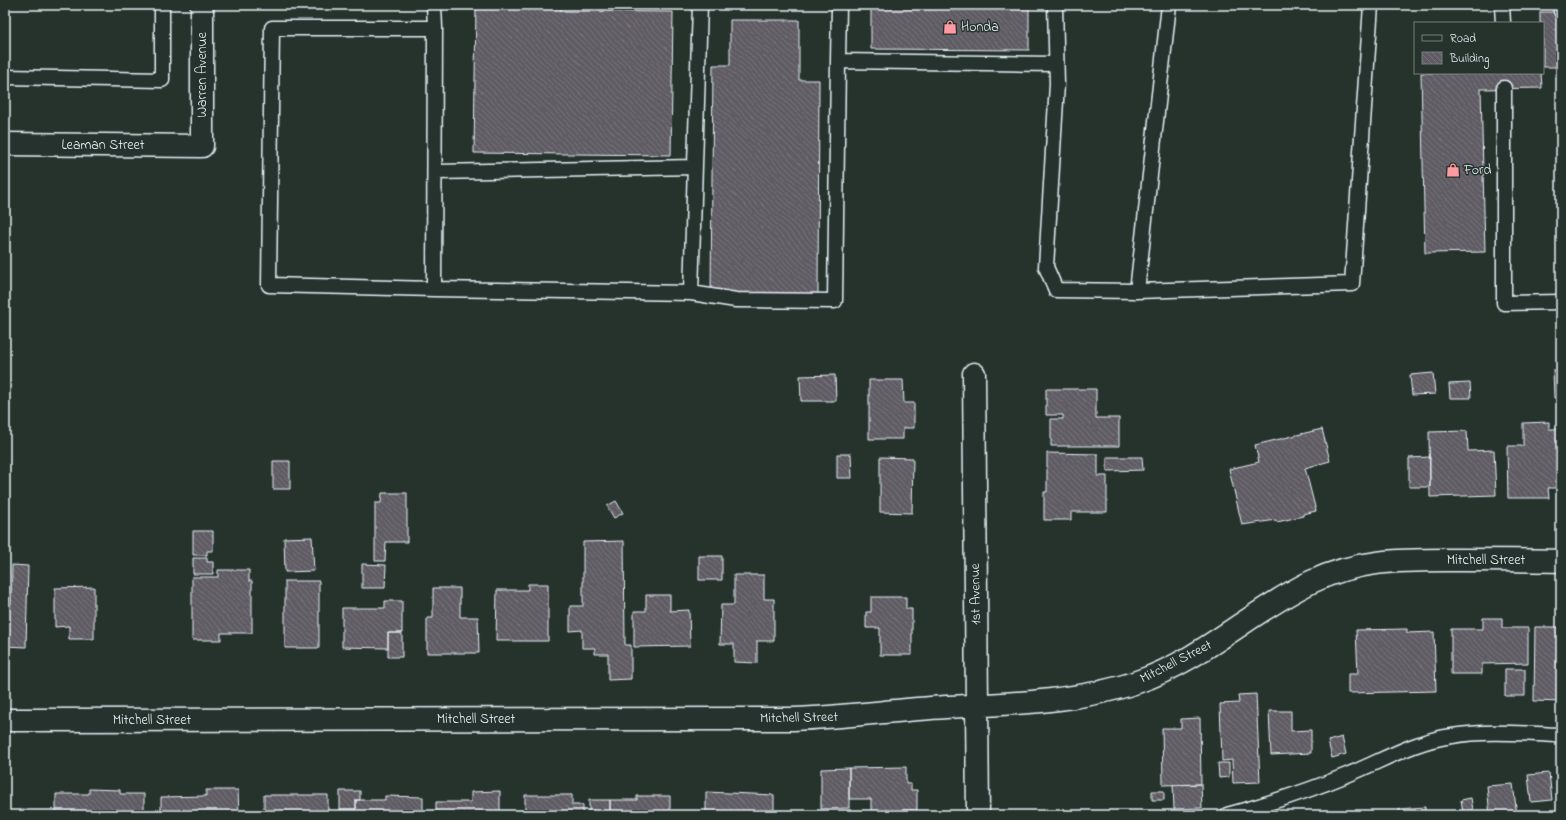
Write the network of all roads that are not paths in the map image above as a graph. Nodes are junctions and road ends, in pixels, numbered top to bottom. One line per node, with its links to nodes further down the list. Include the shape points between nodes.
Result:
1 (162, 5): 16 (lane, via 162,80)
2 (202, 5): 19 (street, Warren Avenue)
3 (434, 5): 13 (lane)
4 (700, 5): 20 (lane)
5 (839, 5): 14 (lane)
6 (1055, 5): 15 (lane)
7 (1169, 5): 23 (lane)
8 (1371, 5): 23 (lane, via 1352,284)
9 (1502, 5): 12 (lane)
10 (1560, 5): 11 (lane)
11 (1561, 11)
12 (1503, 22)
13 (435, 28): 21 (lane); 22 (lane, via 272,28 269,285)
14 (838, 61): 15 (lane); 24 (lane, via 835,301 736,300)
15 (1056, 64): 23 (lane, via 1046,267 1056,290)
16 (5, 77)
17 (1504, 88): 25 (lane, via 1504,302)
18 (5, 144): 19 (street, Leaman Street)
19 (202, 146)
20 (695, 167): 21 (lane); 24 (lane)
21 (436, 172): 22 (lane)
22 (434, 288): 24 (lane)
23 (1137, 291)
24 (691, 293)
25 (1561, 302)
26 (974, 374): 28 (street, 1st Avenue)
27 (1561, 561): 28 (street, Mitchell Street, via 1392,560 1357,566 1337,571 1287,595 1202,651 1138,682 1072,696)
28 (977, 706): 29 (street, Mitchell Street, via 794,719); 31 (street, 1st Avenue)
29 (5, 720)
30 (1561, 735): 32 (lane, via 1481,733 1451,736 1416,744 1333,781)
31 (978, 815)
32 (1227, 815)

